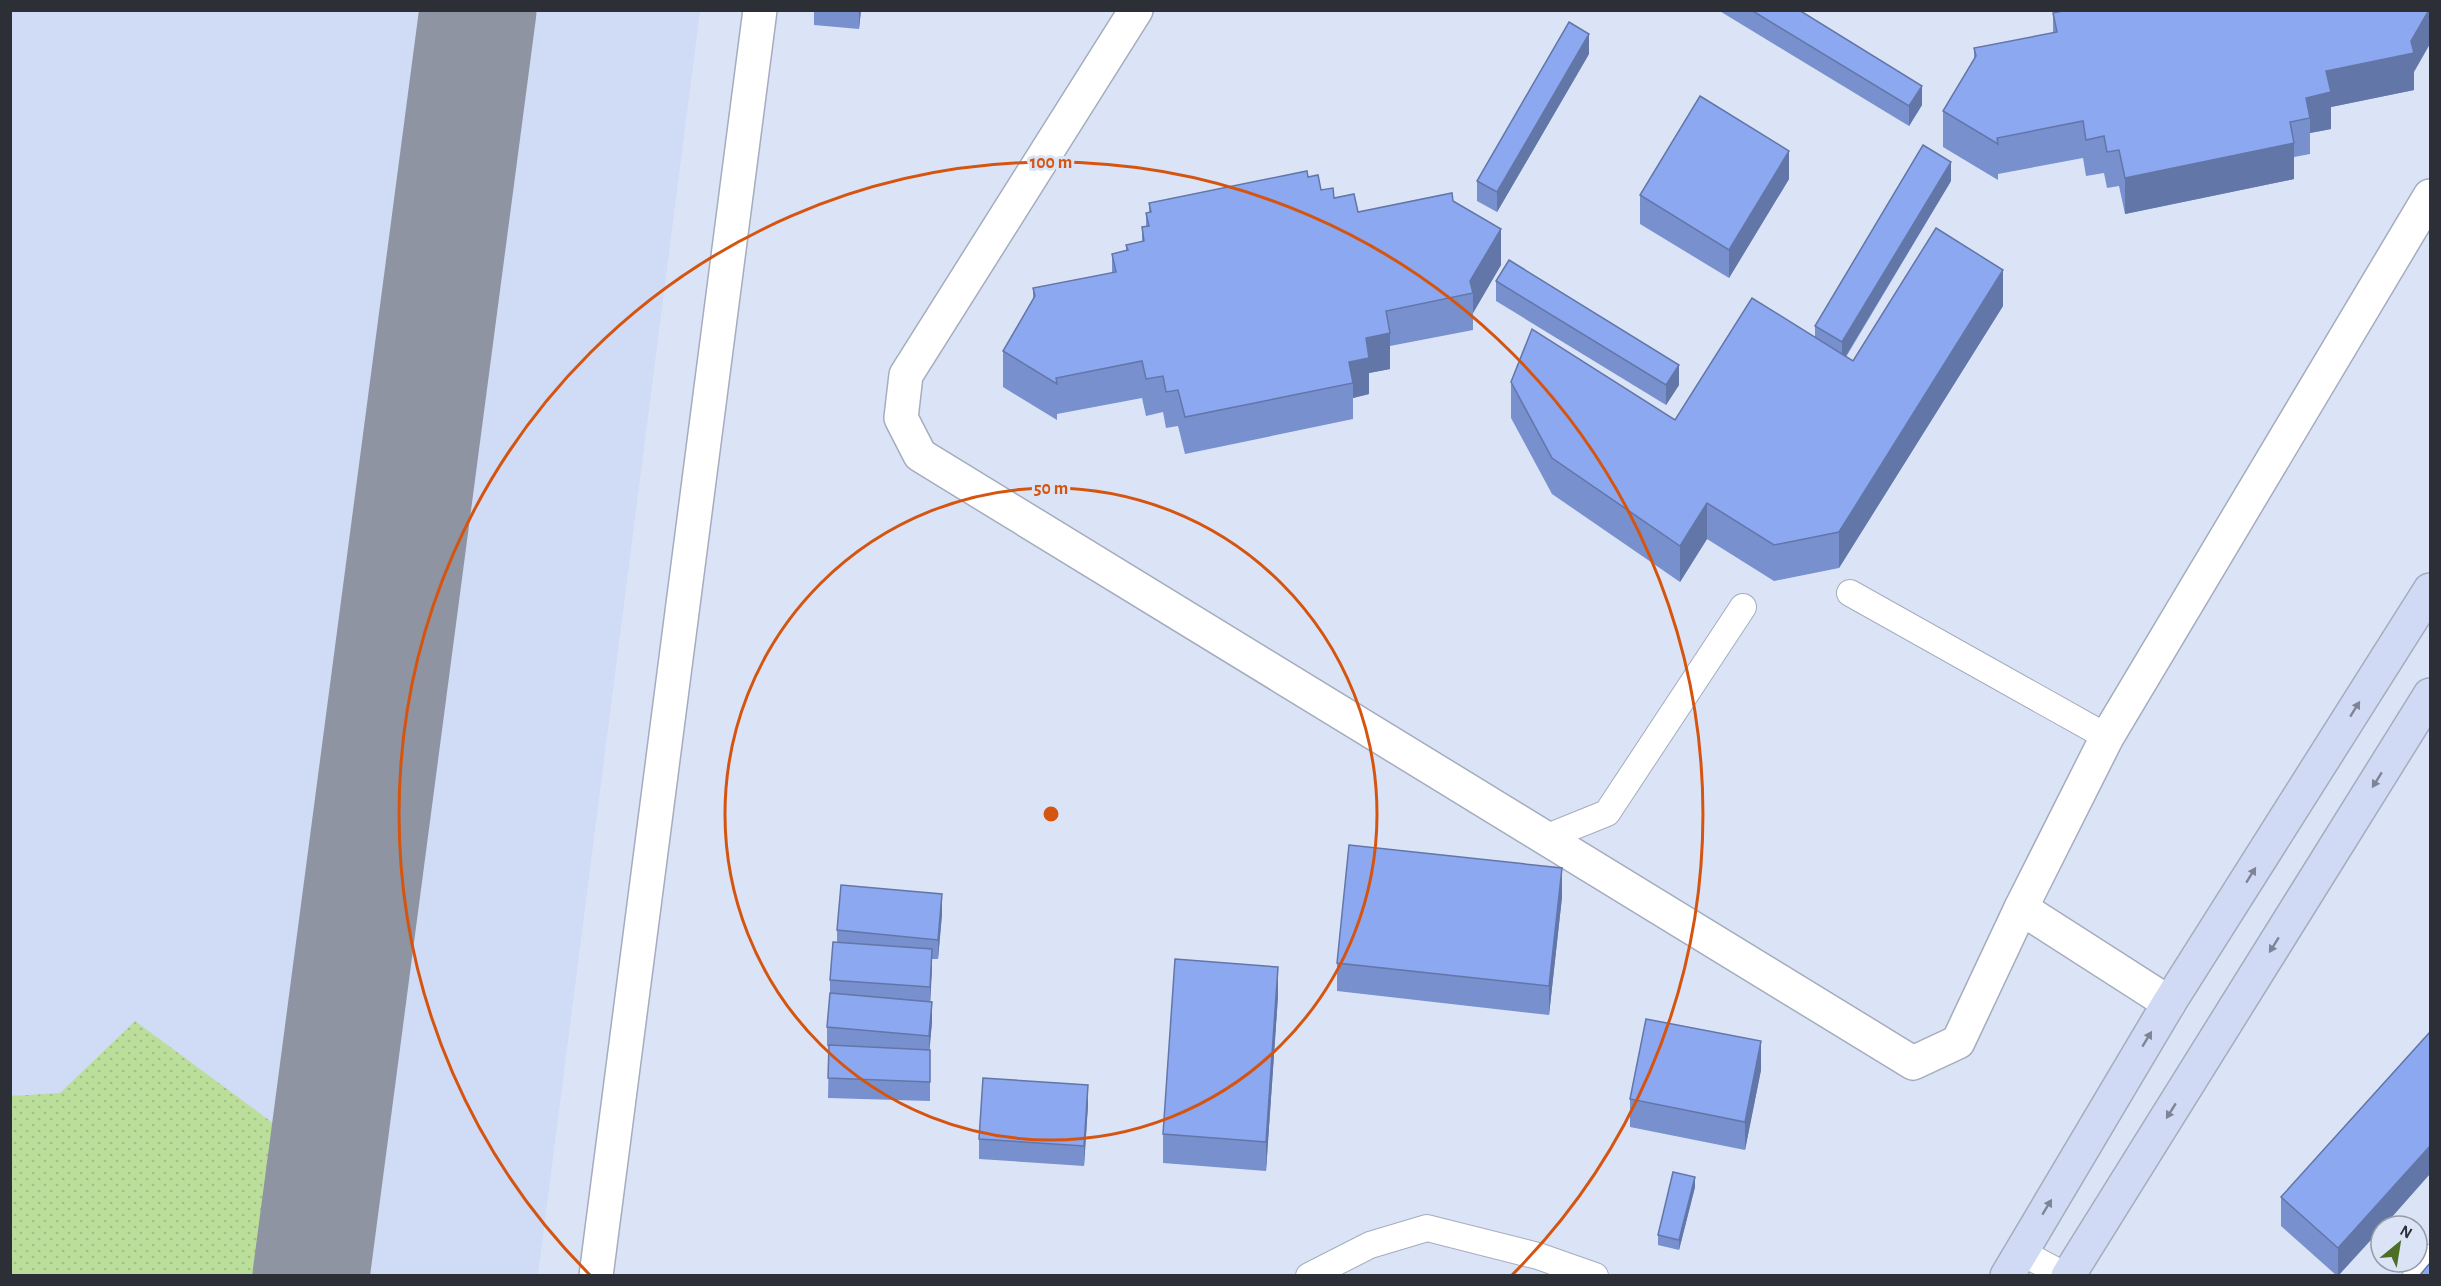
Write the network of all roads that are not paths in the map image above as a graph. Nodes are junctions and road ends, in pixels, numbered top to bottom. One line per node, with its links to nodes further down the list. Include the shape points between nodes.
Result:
1 (760, 10): 14 (street)
2 (1136, 10): 9 (street, via 906,375 901,418 920,455)
3 (2430, 196): 8 (street)
4 (2430, 590): 11 (main road, one-way to 4)
5 (1850, 592): 8 (lane)
6 (1743, 607): 9 (lane, via 1607,813)
7 (2430, 694): 17 (main road, one-way to 17)
8 (2107, 737): 10 (street)
9 (1545, 838): 10 (street, via 1913,1063 1958,1042)
10 (2021, 908): 11 (street)
11 (2169, 1003): 13 (main road, one-way to 11)
12 (2430, 1258): 18 (lane)
13 (2014, 1264): 17 (lane)
14 (596, 1275)
15 (1309, 1275): 16 (lane, via 1370,1245 1427,1228)
16 (1595, 1275)
17 (2067, 1275)
18 (2416, 1275)

